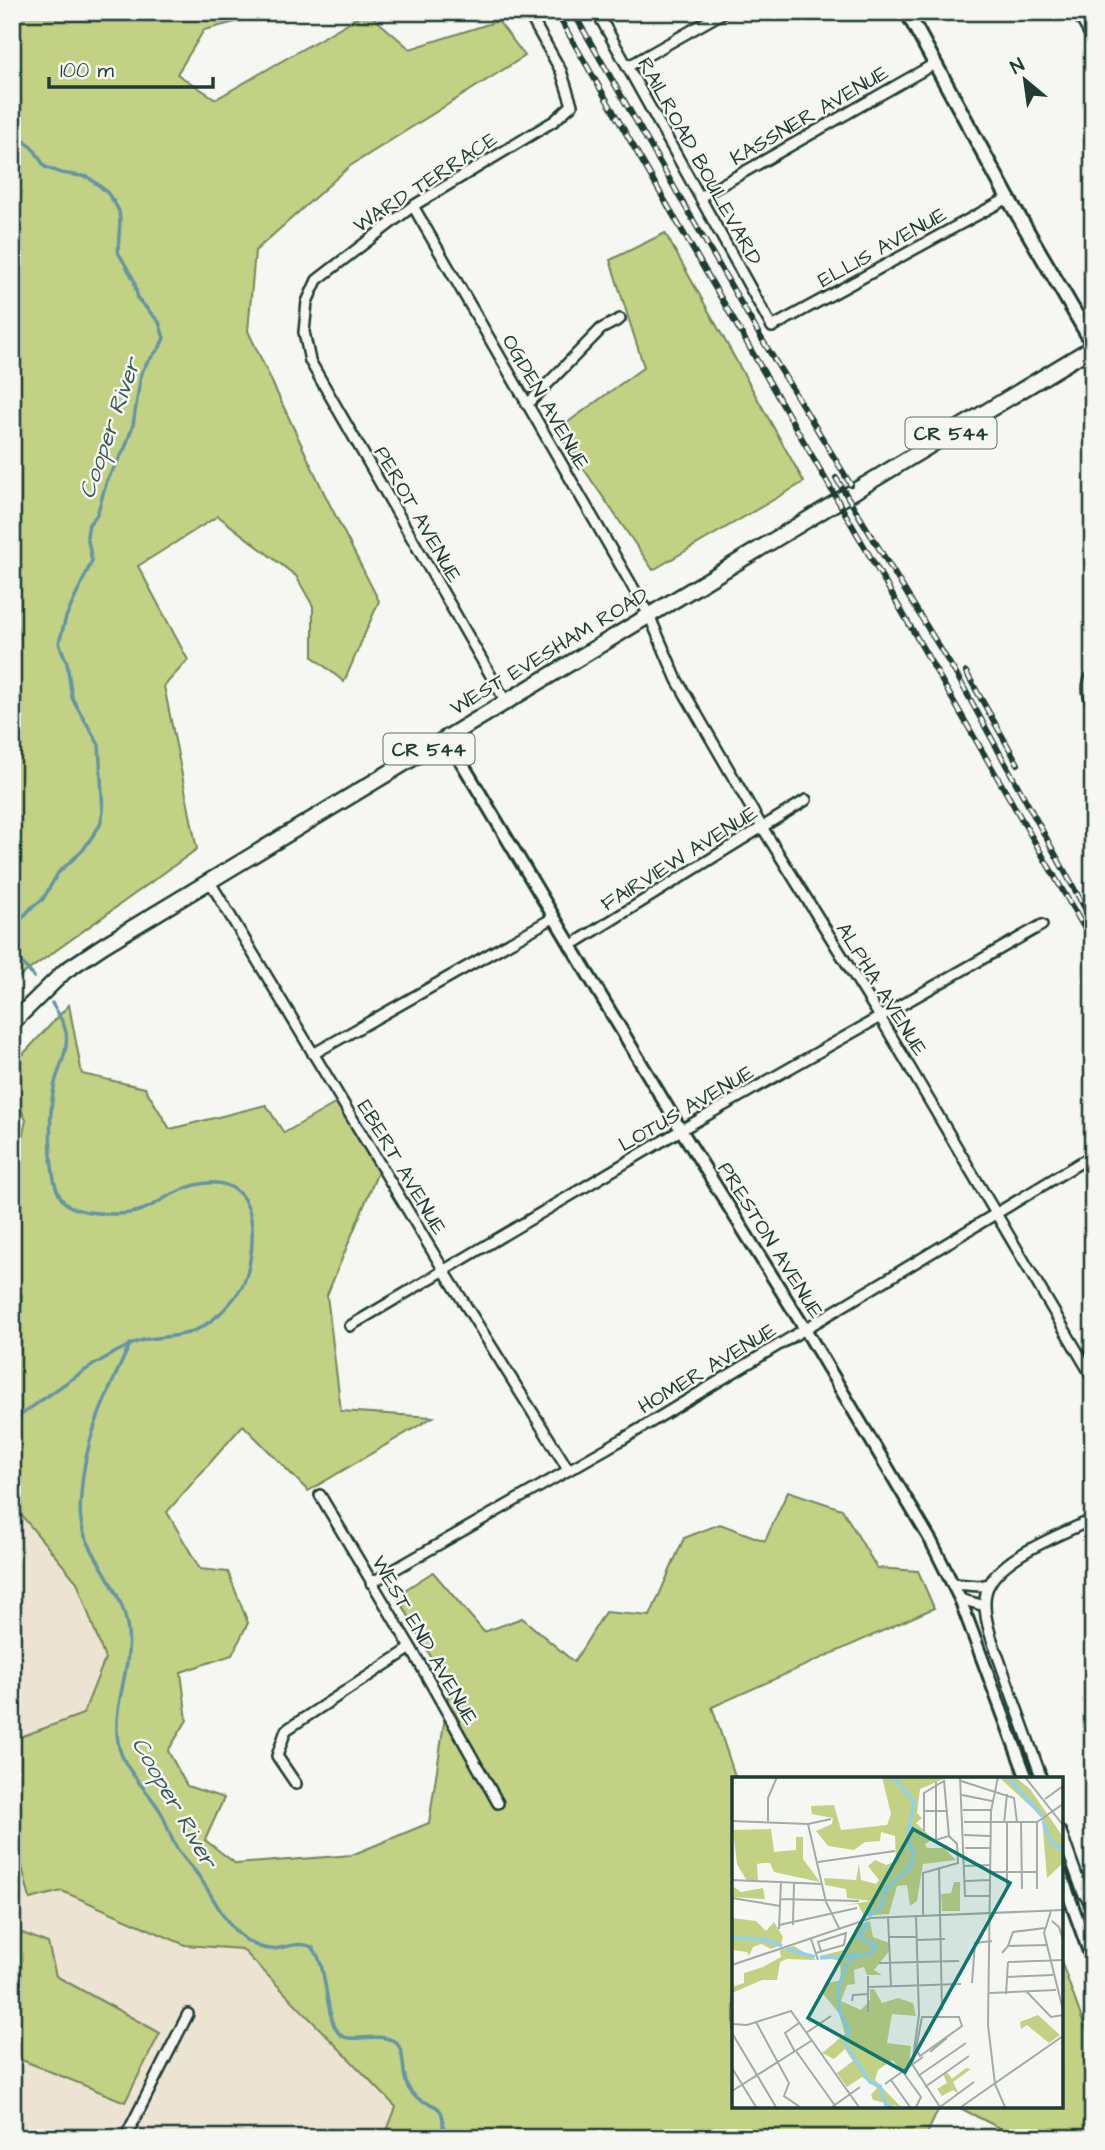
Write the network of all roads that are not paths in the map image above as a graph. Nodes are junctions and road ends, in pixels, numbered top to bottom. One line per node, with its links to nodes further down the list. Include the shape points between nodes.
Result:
1 (528, 12): 11 (street, WARD TERRACE, via 561,71 572,105 554,121)
2 (597, 12): 8 (street, RAILROAD BOULEVARD)
3 (724, 12): 8 (street)
4 (907, 12): 7 (main road)
5 (1077, 12): 6 (street)
6 (1093, 40)
7 (936, 63): 9 (street, KASSNER AVENUE); 10 (main road)
8 (627, 67): 9 (street, RAILROAD BOULEVARD)
9 (700, 197): 13 (street, RAILROAD BOULEVARD)
10 (1008, 198): 13 (street, ELLIS AVENUE); 15 (main road)
11 (413, 206): 14 (street, WARD TERRACE, via 317,280 307,302); 16 (street, OGDEN AVENUE)
12 (621, 319): 16 (street, via 601,330)
13 (772, 327)
14 (306, 340): 19 (street, PEROT AVENUE, via 310,361)
15 (1093, 345): 17 (main road, WEST EVESHAM ROAD / CR 544)
16 (527, 405): 17 (street, OGDEN AVENUE)
17 (649, 615): 19 (main road, WEST EVESHAM ROAD / CR 544); 23 (street, ALPHA AVENUE, via 677,680)
18 (1093, 675): 20 (street, via 1088,685)
19 (506, 702): 21 (main road, WEST EVESHAM ROAD / CR 544)
20 (1093, 707)
21 (447, 738): 24 (main road, WEST EVESHAM ROAD / CR 544); 25 (street, PRESTON AVENUE)
22 (806, 800): 23 (street, FAIRVIEW AVENUE)
23 (762, 827): 27 (street, FAIRVIEW AVENUE); 28 (street, ALPHA AVENUE)
24 (210, 882): 29 (main road, WEST EVESHAM ROAD / CR 544, via 65,971); 30 (street, EBERT AVENUE)
25 (554, 918): 27 (street, PRESTON AVENUE); 30 (street)
26 (1042, 925): 28 (street, LOTUS AVENUE)
27 (570, 946): 31 (street, PRESTON AVENUE)
28 (880, 1017): 31 (street, LOTUS AVENUE); 33 (street, ALPHA AVENUE)
29 (12, 1023)
30 (313, 1054): 34 (street, EBERT AVENUE)
31 (681, 1130): 34 (street, LOTUS AVENUE); 36 (street, PRESTON AVENUE)
32 (1093, 1155): 33 (street, HOMER AVENUE)
33 (996, 1212): 36 (street, HOMER AVENUE); 37 (street, ALPHA AVENUE)
34 (443, 1269): 35 (street, LOTUS AVENUE); 38 (street, EBERT AVENUE)
35 (349, 1326)
36 (804, 1329): 38 (street, HOMER AVENUE); 42 (street, PRESTON AVENUE)
37 (1093, 1378)
38 (568, 1469): 41 (street, HOMER AVENUE)
39 (320, 1495): 41 (street, WEST END AVENUE)
40 (1093, 1519): 43 (street, via 1008,1563)
41 (371, 1583): 46 (street, WEST END AVENUE)
42 (954, 1584): 43 (street); 44 (street, PRESTON AVENUE)
43 (990, 1584): 45 (street)
44 (961, 1599): 45 (street); 47 (street, PRESTON AVENUE)
45 (985, 1606): 48 (street, via 991,1637)
46 (411, 1648): 49 (street, via 286,1730 277,1756); 50 (street, WEST END AVENUE)
47 (1026, 1777)
48 (1041, 1777)
49 (296, 1784)
50 (498, 1803)
51 (1063, 1838): 53 (street, via 1083,1893)
52 (1063, 1879): 54 (street)
53 (1093, 1907)
54 (1088, 1935): 55 (street)
55 (1092, 1961)
56 (188, 2014): 58 (street)
57 (1093, 2129): 59 (street)
58 (125, 2138)
59 (1089, 2138)

